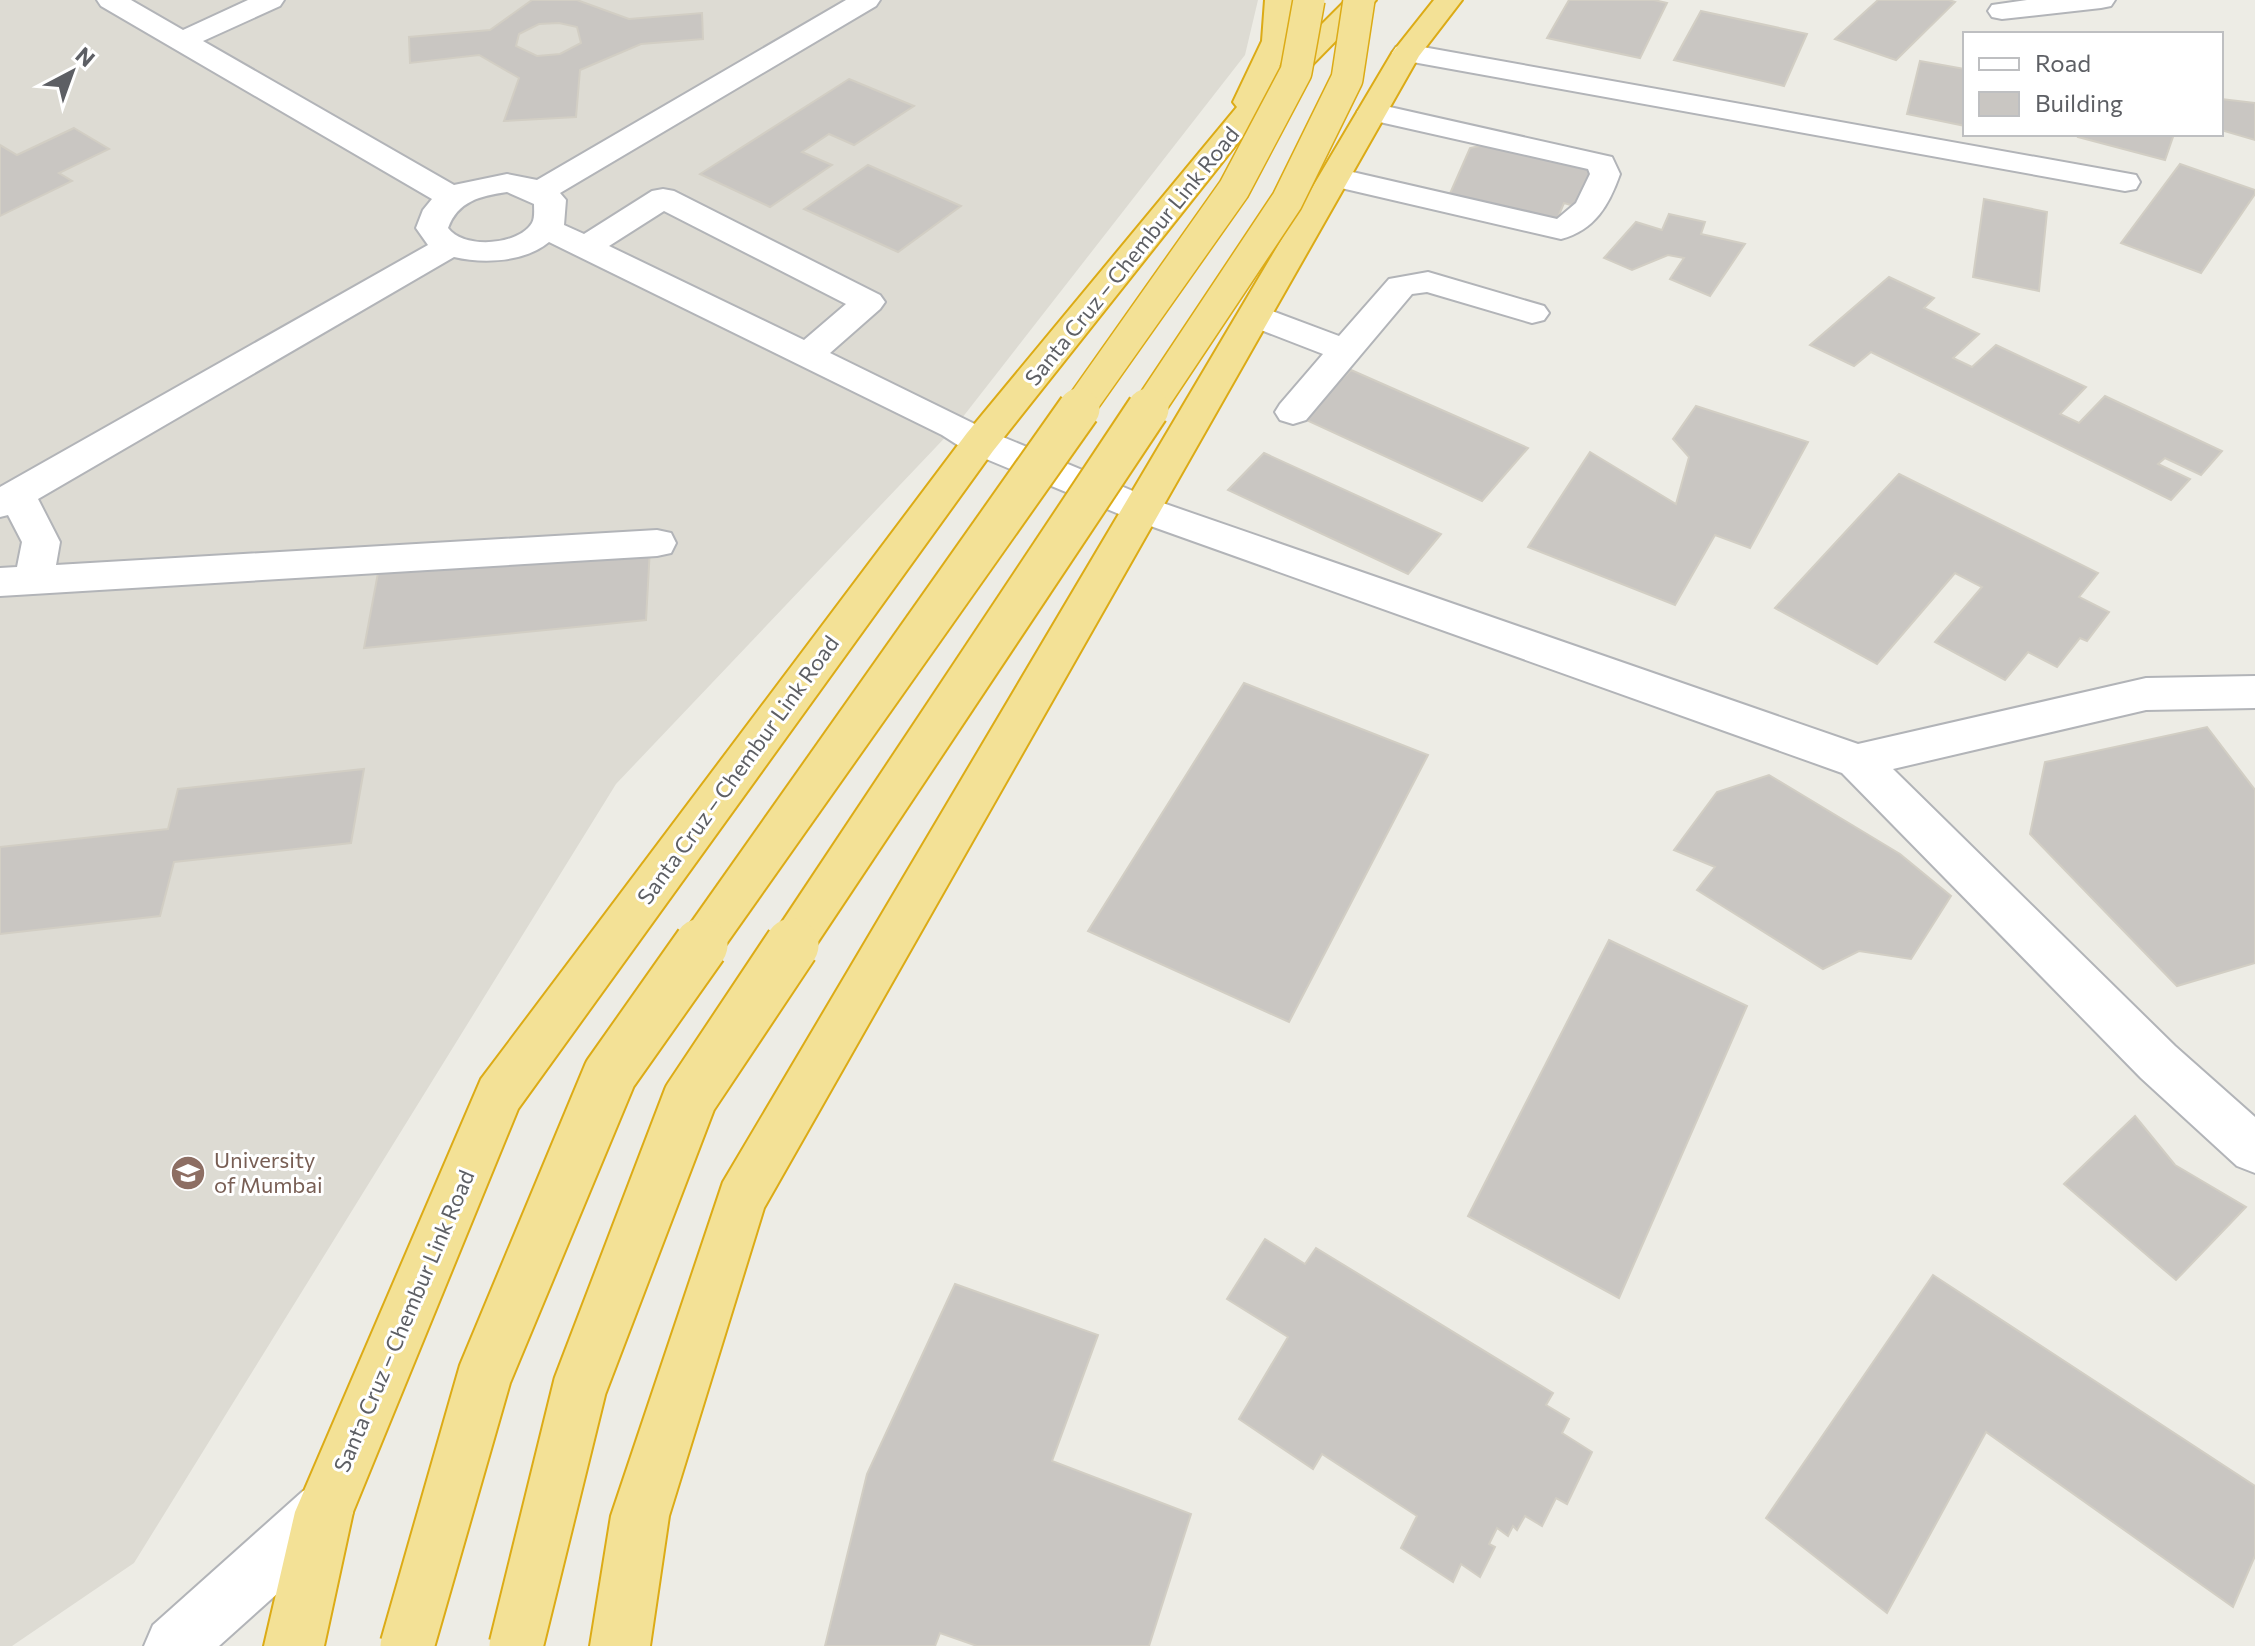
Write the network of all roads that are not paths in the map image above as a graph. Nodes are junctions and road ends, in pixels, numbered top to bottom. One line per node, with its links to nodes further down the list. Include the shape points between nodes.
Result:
1 (111, 0): 11 (street)
2 (270, 0): 11 (street)
3 (866, 0): 17 (street)
4 (1279, 0): 14 (highway, via 1276,41)
5 (1309, 0): 38 (highway, bridge, via 1296,72 1234,189 610,1074 485,1374)
6 (1448, 0): 12 (highway)
7 (2101, 0): 8 (street)
8 (2062, 2): 10 (street)
9 (1358, 3): 14 (highway, Santa Cruz – Chembur Link Road); 39 (highway, bridge, via 1347,79 1287,201 690,1098 580,1386)
10 (2002, 11)
11 (181, 41): 18 (street)
12 (1406, 53): 13 (highway); 16 (street)
13 (1372, 112): 15 (highway); 15 (street, via 1601,163 1605,174 1591,208 1561,229)
14 (1236, 125): 27 (highway, Santa Cruz – Chembur Link Road)
15 (1335, 177): 23 (highway)
16 (2125, 182)
17 (540, 191): 18 (street, via 507,183); 19 (street, via 554,211)
18 (453, 198): 20 (street, via 433,219 437,239)
19 (545, 228): 20 (street, via 504,250); 21 (street)
20 (448, 247): 28 (street)
21 (586, 247): 25 (street); 25 (street, via 663,198 868,302)
22 (1532, 313): 24 (street, via 1428,282 1401,286)
23 (1255, 316): 24 (street); 29 (highway)
24 (1345, 350): 26 (street)
25 (807, 355): 27 (street)
26 (1293, 412)
27 (980, 442): 29 (street); 35 (highway, Santa Cruz – Chembur Link Road, via 499,1095)
28 (9, 499): 31 (street, via 41,542)
29 (1144, 510): 33 (street); 40 (highway, via 741,1199 640,1516)
30 (657, 543): 31 (street)
31 (17, 582)
32 (2255, 692): 33 (street, via 2146,694)
33 (1857, 761): 34 (street, via 2158,1062)
34 (2255, 1149)
35 (324, 1512): 36 (street); 37 (highway, Santa Cruz – Chembur Link Road)
36 (174, 1646)
37 (294, 1646)
38 (407, 1646)
39 (516, 1646)
40 (620, 1646)

